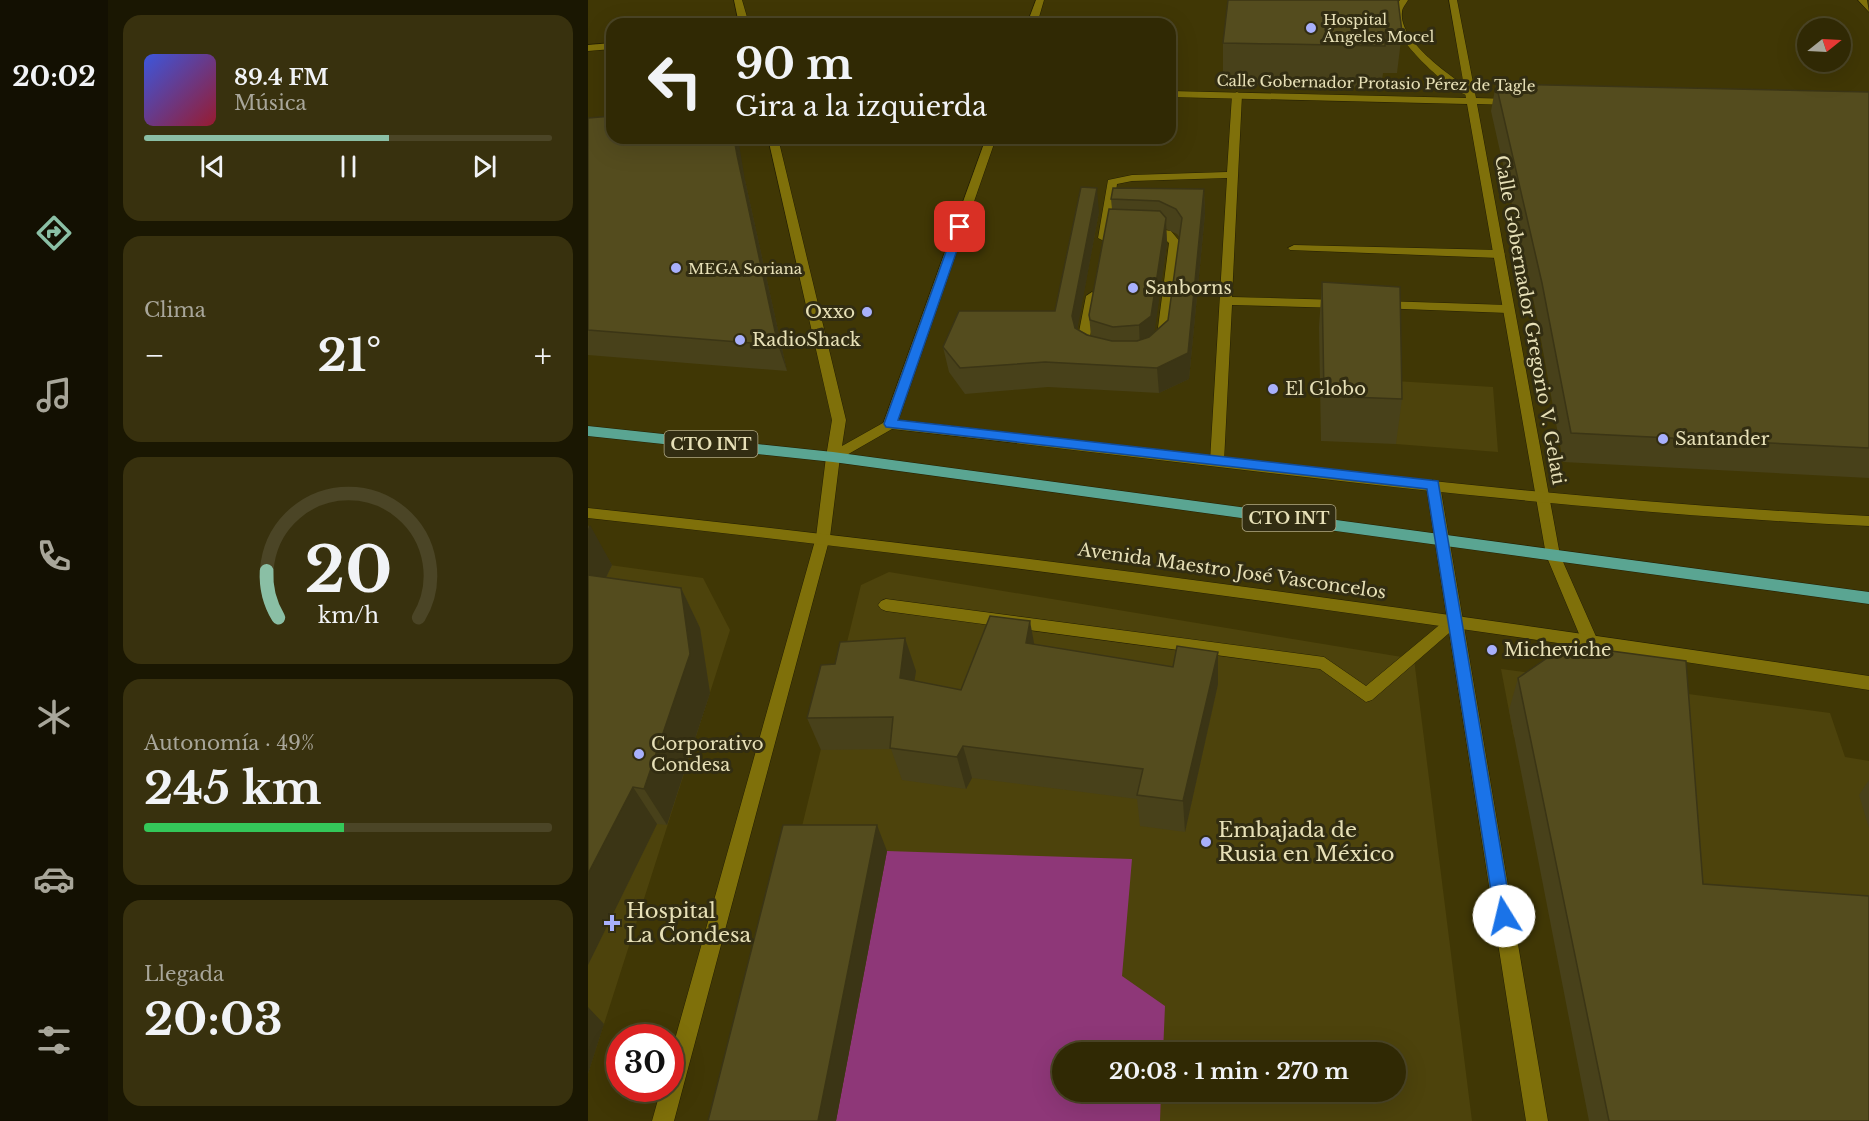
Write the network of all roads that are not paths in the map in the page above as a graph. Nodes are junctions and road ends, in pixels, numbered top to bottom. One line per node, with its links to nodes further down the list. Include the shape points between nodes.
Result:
1 (738, 0): 7 (street)
2 (1040, 0): 8 (street)
3 (1404, 0): 13 (street, via 1396,7 1394,16 1401,30 1437,70)
4 (1453, 0): 13 (street, Calle Gobernador Gregorio V. Gelati)
5 (1862, 0): 6 (street)
6 (1869, 9)
7 (742, 18)
8 (1034, 18)
9 (606, 46): 10 (street)
10 (588, 48)
11 (1176, 94): 12 (street, Calle Gobernador Protasio Pérez de Tagle)
12 (1237, 95): 13 (street, Calle Gobernador Protasio Pérez de Tagle); 17 (street)
13 (1471, 97): 14 (street, Calle Gobernador Protasio Pérez de Tagle); 21 (street, Calle Gobernador Gregorio V. Gelati)
14 (1518, 102)
15 (774, 144): 29 (street, via 839,420)
16 (989, 144): 27 (street)
17 (1232, 175): 20 (street, via 1121,178 1112,182 1111,229); 23 (street)
18 (1135, 230): 25 (street, via 1165,232 1175,243)
19 (1294, 248): 21 (street)
20 (1101, 252)
21 (1499, 254): 24 (street, Calle Gobernador Gregorio V. Gelati)
22 (1094, 286): 26 (street, via 1083,342 1085,350)
23 (1225, 301): 24 (street); 30 (street)
24 (1508, 309): 32 (street, Calle Gobernador Gregorio V. Gelati)
25 (1158, 352)
26 (1099, 357)
27 (890, 424): 29 (street); 30 (street)
28 (588, 430): 29 (main road, CTO INT)
29 (833, 457): 35 (street); 36 (main road, CTO INT)
30 (1217, 461): 31 (street)
31 (1433, 485): 32 (street); 36 (street)
32 (1542, 497): 34 (street); 37 (street, Calle Gobernador Gregorio V. Gelati)
33 (588, 513): 35 (street, Avenida Maestro José Vasconcelos)
34 (1869, 521)
35 (823, 537): 40 (street, Avenida Maestro José Vasconcelos); 43 (street)
36 (1441, 538): 37 (main road, CTO INT); 40 (street)
37 (1553, 555): 38 (main road, CTO INT); 41 (street, Calle Gobernador Gregorio V. Gelati)
38 (1869, 598)
39 (886, 605): 40 (street, via 1324,663 1366,695)
40 (1455, 621): 41 (street, Avenida Maestro José Vasconcelos); 44 (street)
41 (1590, 641): 42 (street, Avenida Maestro José Vasconcelos)
42 (1869, 683)
43 (663, 1121)
44 (1537, 1121)

